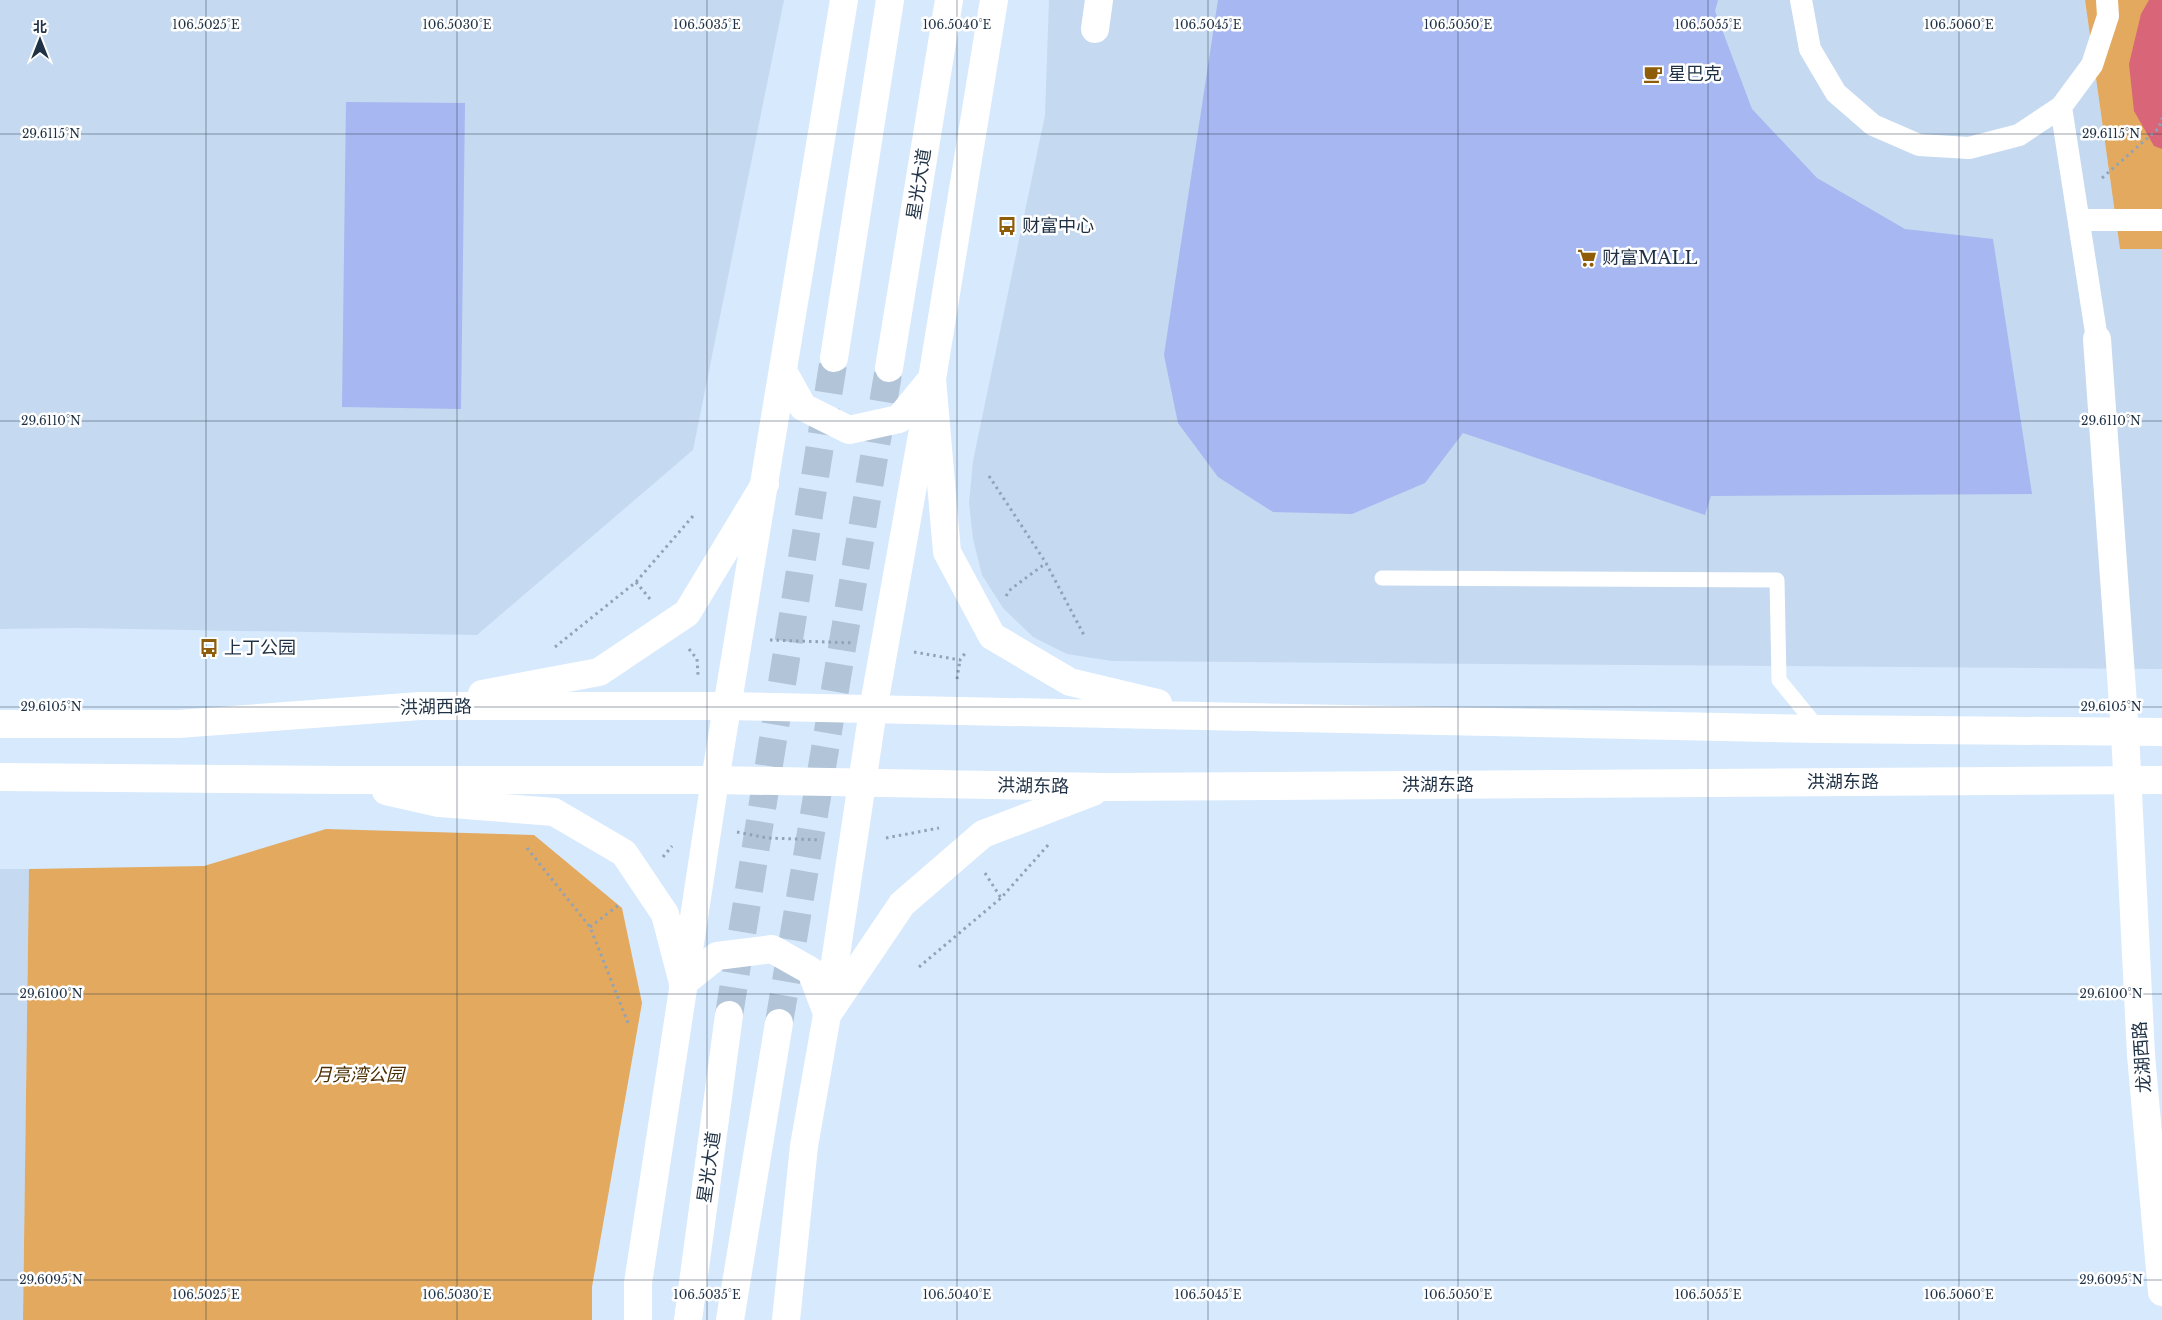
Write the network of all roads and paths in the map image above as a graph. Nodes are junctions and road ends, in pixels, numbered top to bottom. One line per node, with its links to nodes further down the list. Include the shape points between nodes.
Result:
1 (844, 0): 16 (main road)
2 (890, 0): 14 (main road)
3 (948, 0): 15 (main road, 星光大道)
4 (994, 0): 17 (main road)
5 (1099, 0): 8 (main road)
6 (1801, 0): 9 (street, via 1810,49 1836,93 1873,125 1919,145 1969,148 2019,135)
7 (2107, 0): 9 (street, via 2108,16 2092,65)
8 (1095, 29)
9 (2061, 106): 11 (street)
10 (2162, 118): 11 (path, via 2159,128)
11 (2077, 210): 12 (street); 13 (street)
12 (2162, 220)
13 (2097, 339): 30 (main road, 龙湖西路)
14 (834, 358)
15 (889, 368)
16 (784, 371): 17 (main road, via 803,407 849,430 899,419); 19 (main road)
17 (932, 379): 26 (main road); 27 (main road, via 947,552 992,636 1070,682)
18 (989, 476): 22 (path, via 1046,563)
19 (766, 484): 24 (main road, via 687,613 599,672); 25 (main road)
20 (693, 516): 23 (path, via 636,582)
21 (1382, 578): 29 (lane, via 1778,580 1780,680)
22 (1085, 637)
23 (549, 652)
24 (420, 706): 25 (main road, 洪湖西路); 28 (main road, 洪湖西路, via 178,724)
25 (727, 706): 26 (main road, 洪湖西路); 34 (main road)
26 (873, 710): 27 (main road); 37 (main road)
27 (1205, 715): 29 (main road)
28 (0, 724)
29 (1818, 729): 30 (main road)
30 (2126, 732): 31 (main road); 35 (main road, 龙湖西路)
31 (2162, 732)
32 (0, 777): 33 (main road)
33 (341, 780): 34 (main road); 42 (main road, via 439,803 554,812 624,853 665,914)
34 (715, 780): 37 (main road, 洪湖东路); 42 (main road)
35 (2128, 780): 36 (main road, 洪湖东路); 38 (main road, 洪湖东路); 47 (main road, 龙湖西路, via 2141,1055)
36 (2162, 780)
37 (863, 783): 38 (main road, 洪湖东路); 44 (main road)
38 (1106, 787): 44 (main road, via 983,834 902,904)
39 (1051, 843): 41 (path, via 1001,898)
40 (527, 848): 45 (path, via 590,927)
41 (919, 967)
42 (683, 983): 44 (main road, via 717,956 772,949 810,971); 48 (main road, via 638,1283)
43 (729, 1015): 49 (main road, 星光大道)
44 (827, 1015): 51 (main road, via 804,1146)
45 (628, 1023)
46 (780, 1023): 50 (main road)
47 (2162, 1292)
48 (638, 1320)
49 (688, 1320)
50 (730, 1320)
51 (786, 1320)

